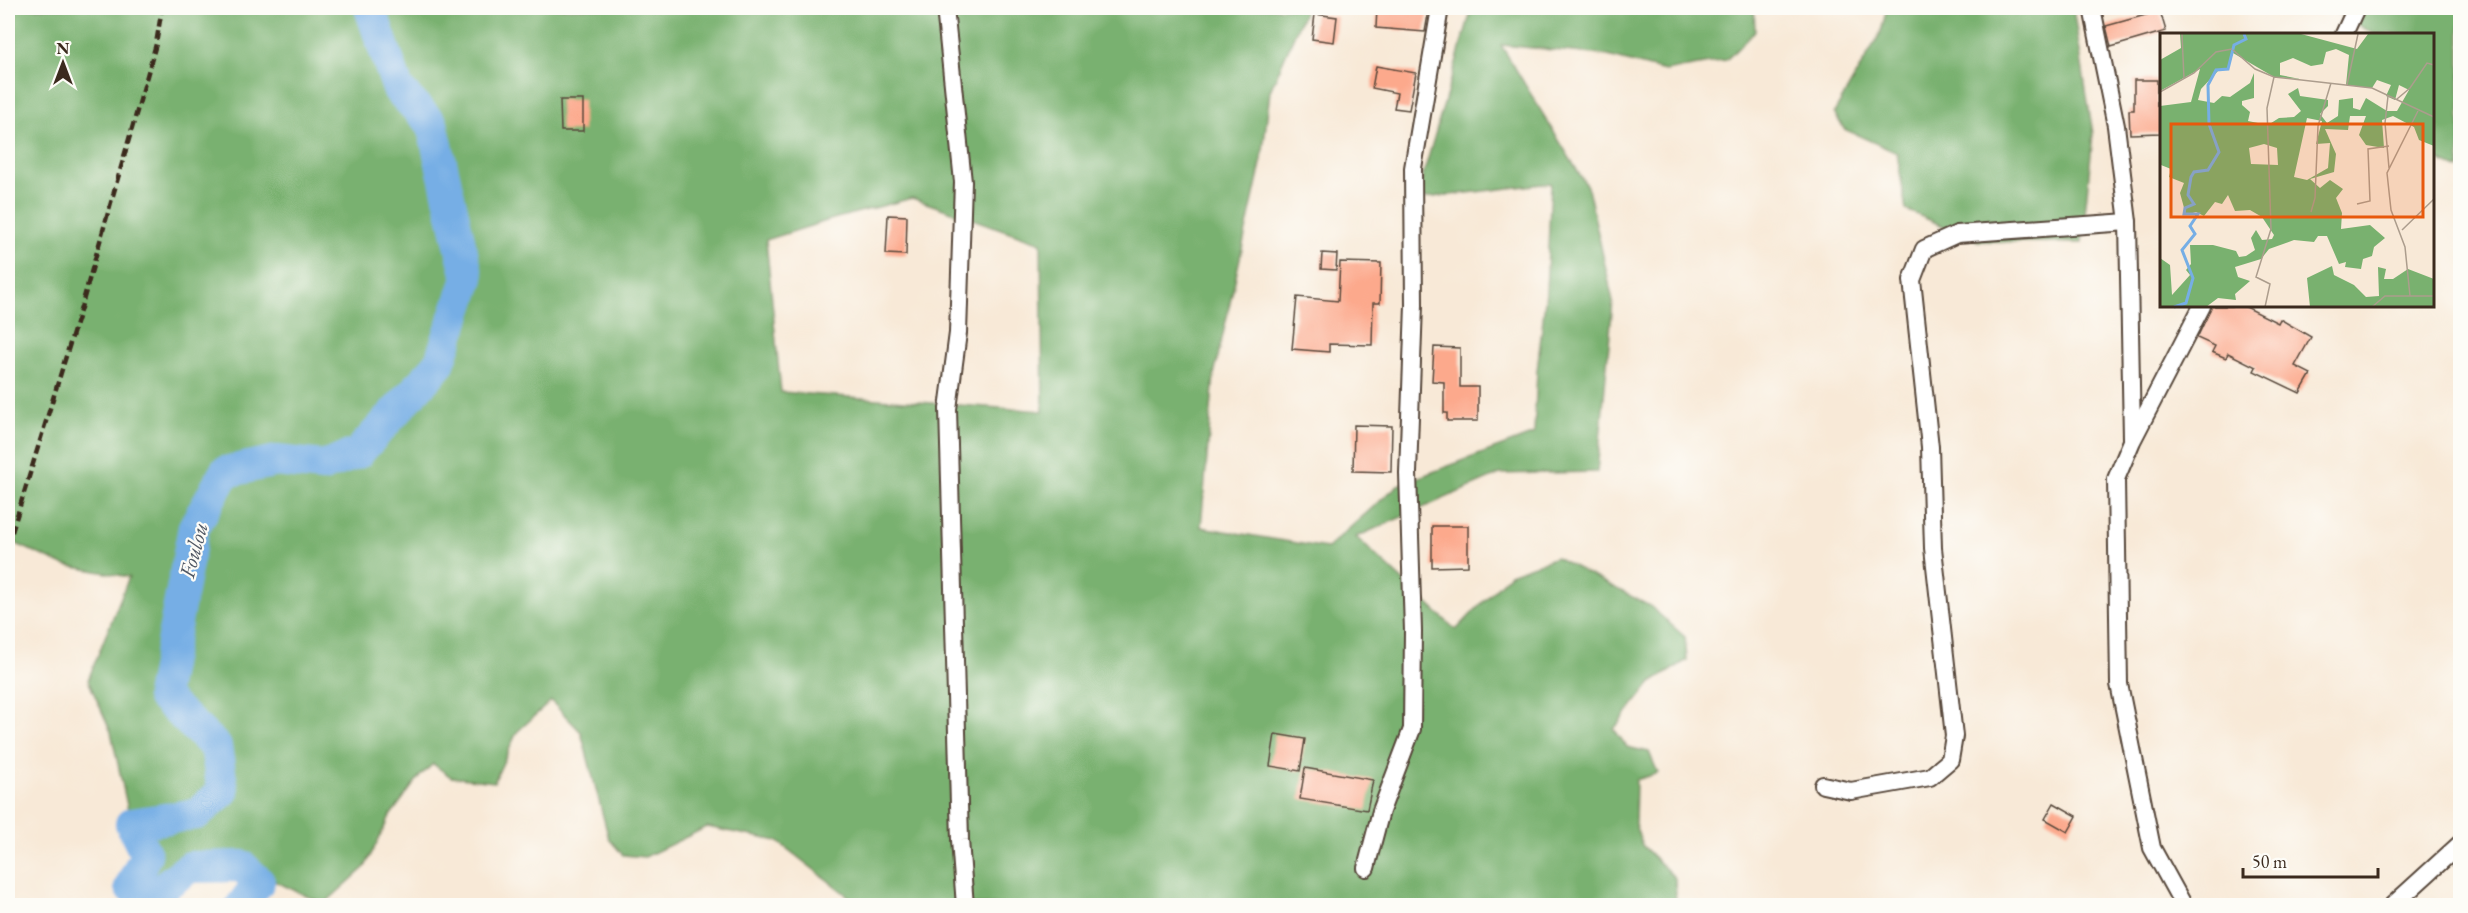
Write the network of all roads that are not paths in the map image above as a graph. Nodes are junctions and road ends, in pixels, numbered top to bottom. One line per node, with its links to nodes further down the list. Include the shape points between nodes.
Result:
1 (945, 8): 12 (street, via 963,182 958,333 948,409)
2 (1440, 8): 11 (street, via 1413,168 1414,305 1408,473 1412,729 1381,811)
3 (2092, 8): 6 (street, via 2116,126)
4 (2356, 8): 5 (street)
5 (2344, 33)
6 (2128, 222): 8 (street); 9 (street, via 1957,234 1924,249 1912,280 1930,447 1932,548 1954,736 1950,760 1929,777 1851,791)
7 (2201, 308): 8 (street)
8 (2132, 441): 13 (street, via 2116,479 2120,684 2152,848)
9 (1823, 785)
10 (2460, 844): 14 (street)
11 (1366, 868)
12 (965, 906)
13 (2184, 906)
14 (2392, 906)

